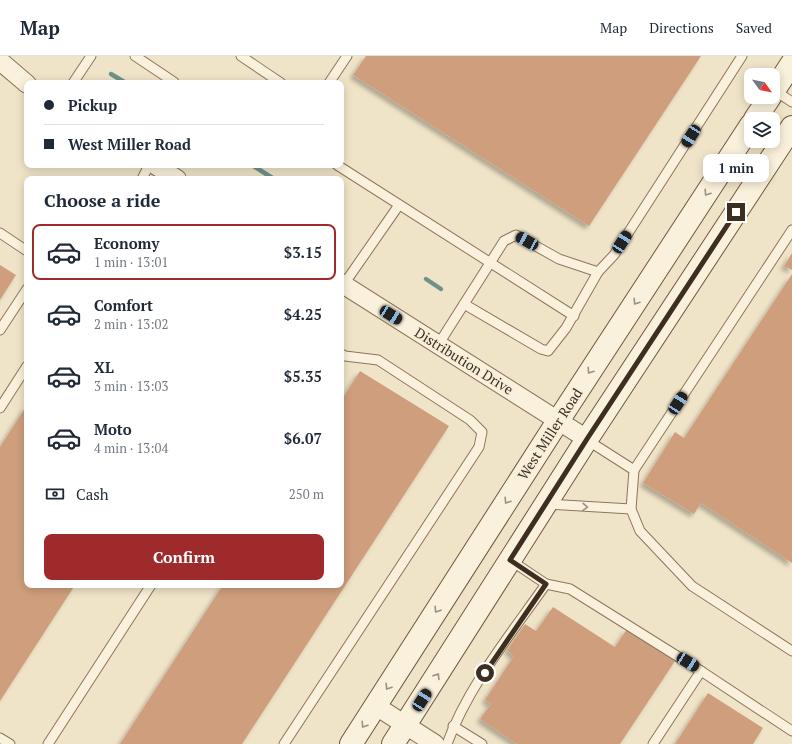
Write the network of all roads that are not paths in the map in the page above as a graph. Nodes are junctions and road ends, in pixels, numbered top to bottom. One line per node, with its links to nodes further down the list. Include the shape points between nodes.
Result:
1 (91, 56): 8 (lane)
2 (135, 56): 9 (lane)
3 (241, 56): 10 (lane)
4 (347, 56): 11 (lane)
5 (742, 56): 26 (lane, via 614,255)
6 (0, 61): 12 (street)
7 (792, 63): 13 (main road)
8 (75, 80)
9 (171, 80)
10 (277, 80)
11 (331, 80)
12 (24, 81)
13 (780, 81)
14 (780, 97): 15 (lane)
15 (792, 102)
16 (792, 127): 38 (main road)
17 (744, 136): 37 (main road, West Miller Road, one-way to 37)
18 (160, 168): 20 (street)
19 (342, 168): 21 (lane)
20 (172, 176)
21 (399, 205): 25 (lane); 27 (lane)
22 (792, 230): 39 (lane)
23 (0, 234): 24 (lane)
24 (24, 249)
25 (490, 263): 26 (lane, via 504,241 516,235 560,259); 30 (lane); 31 (lane)
26 (598, 272): 31 (lane)
27 (344, 282)
28 (344, 286): 33 (street, Distribution Drive)
29 (24, 294): 32 (lane)
30 (464, 304): 31 (lane, via 548,351 558,341); 33 (lane)
31 (574, 316)
32 (0, 330)
33 (438, 345): 37 (street, Distribution Drive)
34 (344, 356): 54 (lane, via 378,360 470,420 482,432 479,448)
35 (24, 371): 36 (lane)
36 (0, 408)
37 (558, 421): 38 (street, Distribution Drive); 47 (main road, West Miller Road, one-way to 47)
38 (587, 439): 39 (lane); 40 (main road)
39 (634, 470): 41 (lane)
40 (546, 504): 41 (lane, one-way to 41); 42 (main road)
41 (631, 509): 45 (lane, via 640,532 692,586)
42 (510, 560): 43 (lane); 48 (main road, one-way to 42)
43 (546, 584): 46 (lane, via 570,589); 49 (lane, via 468,697)
44 (149, 588): 53 (lane)
45 (792, 651)
46 (702, 671): 50 (lane); 60 (lane)
47 (376, 706): 48 (street); 55 (main road, West Miller Road, one-way to 55)
48 (406, 725): 56 (main road); 57 (street)
49 (453, 726): 58 (lane); 59 (lane)
50 (792, 731)
51 (0, 738): 52 (lane)
52 (10, 744)
53 (48, 744)
54 (284, 744)
55 (351, 744)
56 (393, 744)
57 (435, 744)
58 (446, 744)
59 (482, 744)
60 (653, 744)

